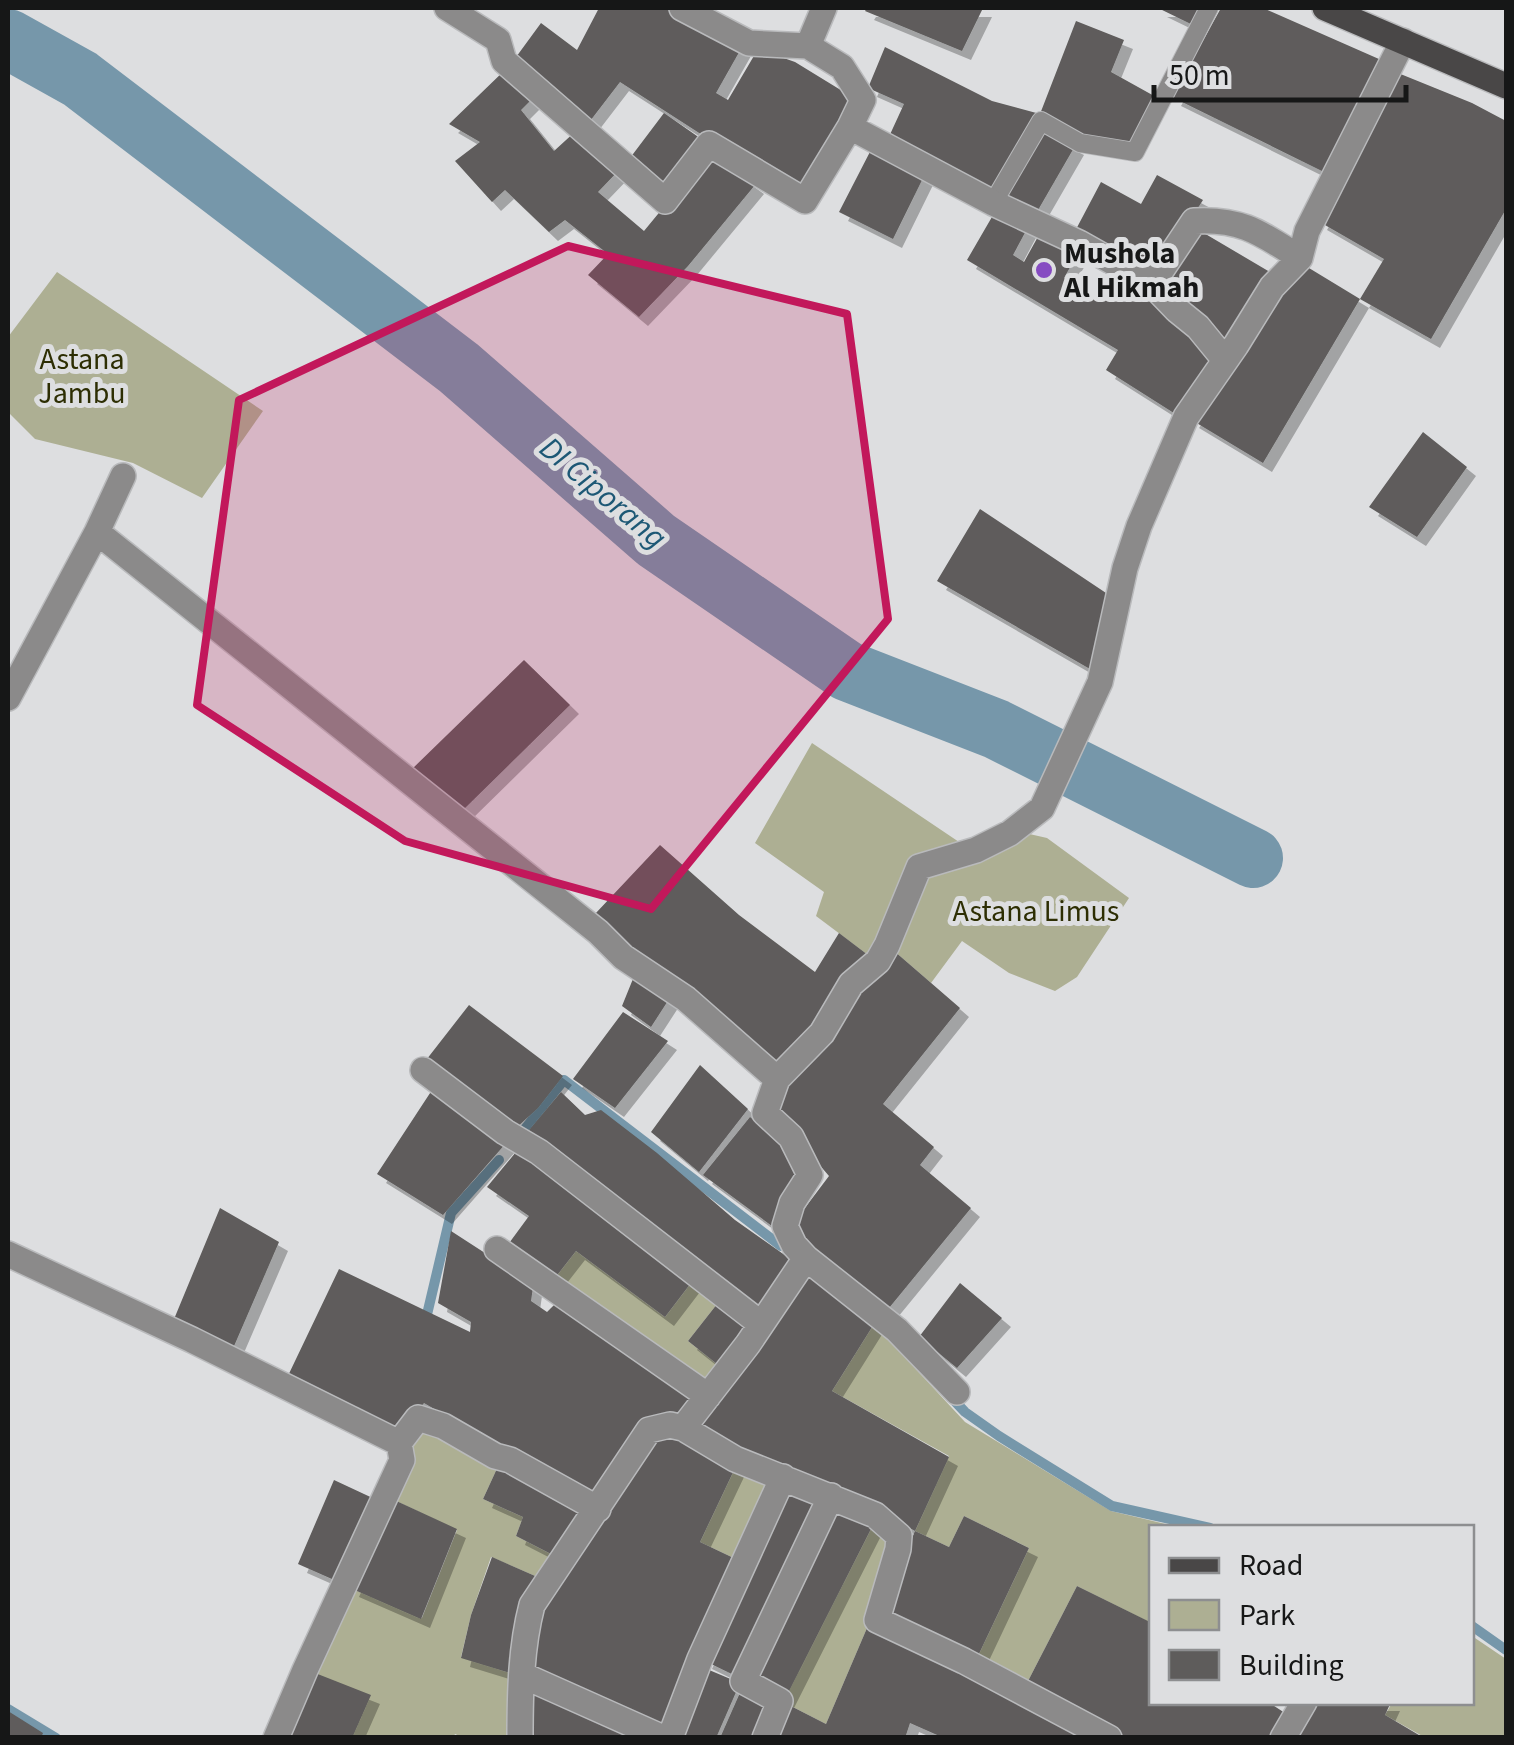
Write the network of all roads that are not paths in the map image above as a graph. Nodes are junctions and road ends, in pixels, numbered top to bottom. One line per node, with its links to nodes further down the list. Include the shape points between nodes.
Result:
1 (447, 8): 9 (street, via 498,40 504,62 665,202 709,144 804,201)
2 (682, 8): 7 (street, via 749,43)
3 (824, 8): 7 (street)
4 (1209, 8): 10 (lane, via 1135,152 1080,143 1040,120)
5 (1325, 8): 6 (main road)
6 (1402, 41): 8 (main road); 11 (street, via 1307,231)
7 (808, 46): 9 (street, via 842,67 862,100)
8 (1506, 86)
9 (850, 127): 10 (street)
10 (993, 203): 12 (street)
11 (1300, 258): 12 (street, via 1252,228 1194,221); 13 (street, via 1272,287)
12 (1152, 284): 13 (street)
13 (1225, 360): 18 (street, via 1186,417 1139,526 1100,682 1042,808 976,850 919,867 878,961 851,984 822,1032)
14 (123, 476): 15 (street)
15 (97, 532): 16 (street); 18 (street)
16 (8, 698)
17 (423, 1070): 22 (street)
18 (777, 1079): 21 (street, via 765,1113 790,1137 810,1176 785,1226)
19 (497, 1249): 24 (street)
20 (8, 1254): 26 (street)
21 (806, 1258): 22 (street); 23 (street, via 897,1330)
22 (762, 1324): 24 (street)
23 (956, 1392)
24 (708, 1396): 25 (street)
25 (683, 1428): 27 (street); 29 (street, via 648,1430)
26 (399, 1442): 29 (street, via 418,1418 444,1426); 32 (street, via 402,1460)
27 (783, 1477): 28 (street); 34 (street)
28 (830, 1496): 35 (street, via 743,1680 780,1701); 36 (street, via 875,1514 900,1536 877,1620)
29 (598, 1509): 30 (street, via 532,1605)
30 (522, 1676): 33 (street); 34 (street)
31 (1302, 1705): 37 (street)
32 (276, 1738)
33 (520, 1738)
34 (666, 1738)
35 (765, 1738)
36 (1110, 1738)
37 (1283, 1738)

